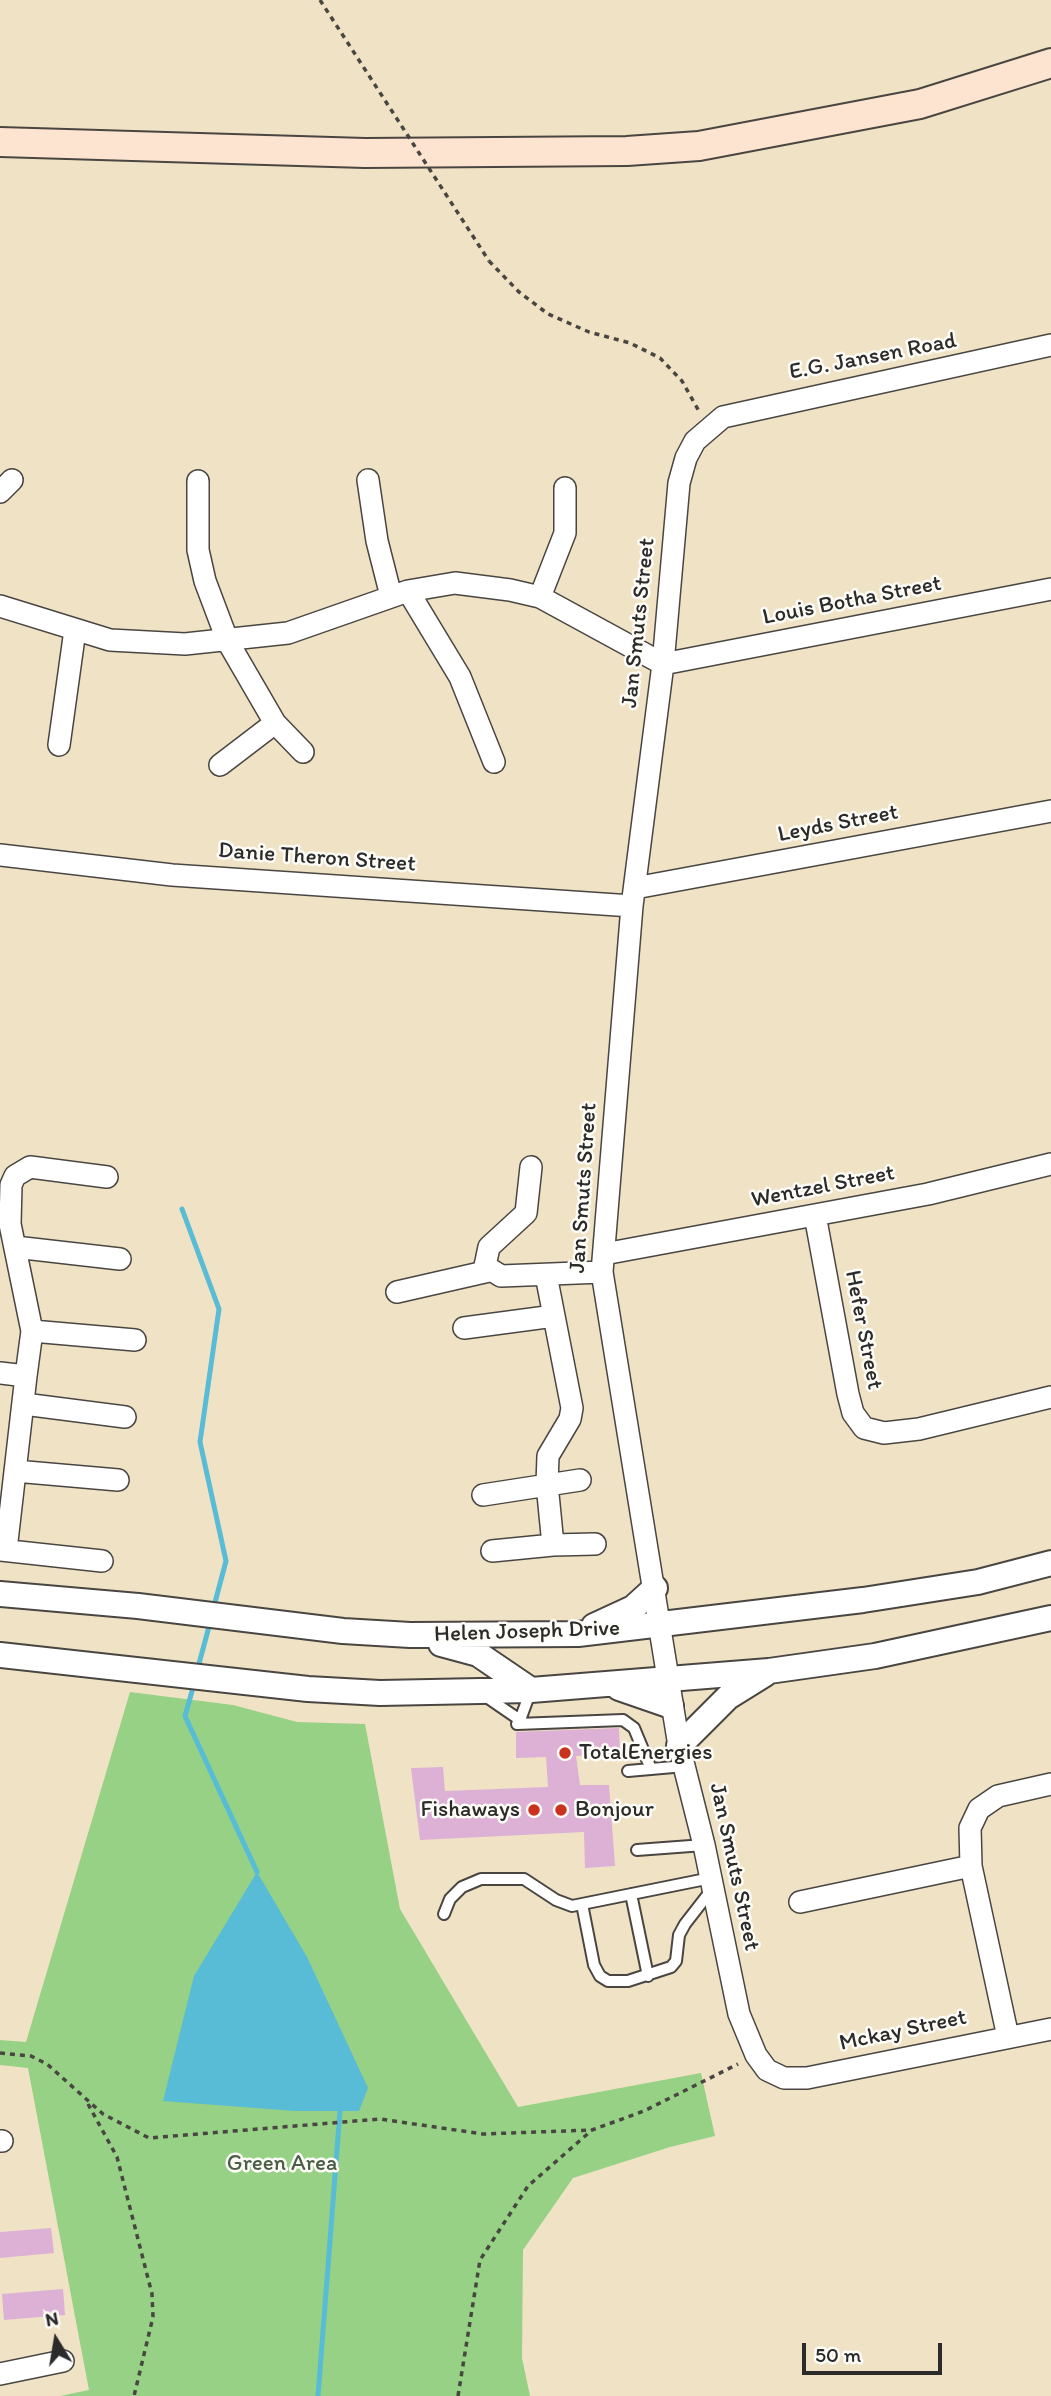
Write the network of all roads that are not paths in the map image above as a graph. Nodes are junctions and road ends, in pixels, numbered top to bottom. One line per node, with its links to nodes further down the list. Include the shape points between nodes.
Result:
1 (1051, 64): 2 (main road, via 920,104 699,146 651,150 365,153)
2 (0, 142)
3 (1051, 345): 4 (street, E.G. Jansen Road, via 760,407 723,417)
4 (708, 427): 14 (street, Jan Smuts Street, via 686,458 679,483)
5 (368, 480): 9 (street, via 377,541)
6 (198, 481): 13 (street, via 198,550)
7 (565, 488): 10 (street, via 565,533)
8 (1051, 589): 14 (street, Louis Botha Street)
9 (399, 593): 10 (street, via 455,583); 13 (street, via 288,633); 18 (street, via 460,677)
10 (540, 597): 14 (street)
11 (0, 606): 12 (street)
12 (75, 630): 13 (street, via 110,640); 16 (street)
13 (228, 642): 15 (street)
14 (663, 664): 22 (street, Jan Smuts Street)
15 (275, 723): 17 (street); 19 (street)
16 (60, 745)
17 (303, 752)
18 (494, 762)
19 (219, 765)
20 (1051, 811): 22 (street, Leyds Street)
21 (0, 855): 22 (street, Danie Theron Street, via 172,875)
22 (634, 897): 29 (street, Jan Smuts Street)
23 (1051, 1164): 26 (street, Wentzel Street)
24 (531, 1167): 30 (street, via 526,1213 489,1247 484,1257)
25 (107, 1177): 27 (street, via 44,1167 21,1169 11,1185)
26 (815, 1215): 29 (street, Wentzel Street); 39 (street, Hefer Street, via 848,1394 853,1413 864,1428 884,1433 919,1429)
27 (15, 1247): 28 (street); 35 (street)
28 (120, 1259)
29 (603, 1263): 31 (street, Wentzel Street); 53 (street, Jan Smuts Street)
30 (489, 1271): 31 (street, Wentzel Street, via 501,1276); 32 (street)
31 (546, 1275): 33 (street)
32 (397, 1292)
33 (554, 1315): 34 (street); 45 (street, via 572,1408 548,1456)
34 (464, 1328)
35 (32, 1331): 36 (street); 38 (street)
36 (135, 1340)
37 (0, 1373): 38 (street)
38 (26, 1376): 40 (street)
39 (1051, 1397)
40 (23, 1404): 41 (street); 42 (street)
41 (125, 1417)
42 (10, 1459): 43 (street); 49 (street)
43 (118, 1480)
44 (580, 1480): 45 (street)
45 (547, 1484): 46 (street); 48 (street)
46 (484, 1495)
47 (595, 1544): 48 (street)
48 (553, 1545): 50 (street)
49 (3, 1550): 51 (street)
50 (492, 1551)
51 (102, 1561)
52 (1051, 1563): 56 (street, Helen Joseph Drive, via 965,1584)
53 (655, 1588): 56 (street, Jan Smuts Street); 57 (street, via 633,1608)
54 (0, 1594): 58 (street, Helen Joseph Drive)
55 (1051, 1618): 60 (street, via 875,1656)
56 (660, 1626): 57 (street, Helen Joseph Drive); 61 (street, Jan Smuts Street)
57 (578, 1634): 58 (street, Helen Joseph Drive)
58 (410, 1635): 63 (street, via 478,1654)
59 (0, 1655): 63 (street, via 307,1689 380,1693)
60 (769, 1671): 61 (street); 66 (street, via 728,1697)
61 (666, 1680): 62 (street); 64 (street, Jan Smuts Street)
62 (609, 1685): 63 (street); 64 (street)
63 (531, 1690)
64 (671, 1706): 66 (street, Jan Smuts Street)
65 (517, 1724): 67 (lane, via 623,1720 634,1728)
66 (682, 1756): 67 (lane); 70 (street, Jan Smuts Street)
67 (651, 1769): 68 (lane)
68 (628, 1771)
69 (1051, 1784): 72 (street, via 998,1796 979,1808 971,1828)
70 (704, 1845): 71 (lane); 73 (street, Jan Smuts Street)
71 (637, 1850)
72 (971, 1866): 75 (street); 80 (street)
73 (712, 1883): 74 (lane); 78 (lane, via 679,1935 676,1961 665,1971); 81 (street, Jan Smuts Street, via 739,2014)
74 (631, 1894): 76 (lane); 78 (lane)
75 (800, 1902)
76 (582, 1905): 77 (lane, via 556,1900 524,1880 481,1879 462,1887); 78 (lane, via 600,1976 608,1981)
77 (444, 1914)
78 (648, 1976)
79 (1051, 2029): 80 (street, Mckay Street)
80 (1008, 2037): 81 (street, Mckay Street, via 807,2078 784,2078)
81 (762, 2062)
82 (63, 2361): 83 (street)
83 (0, 2374)

